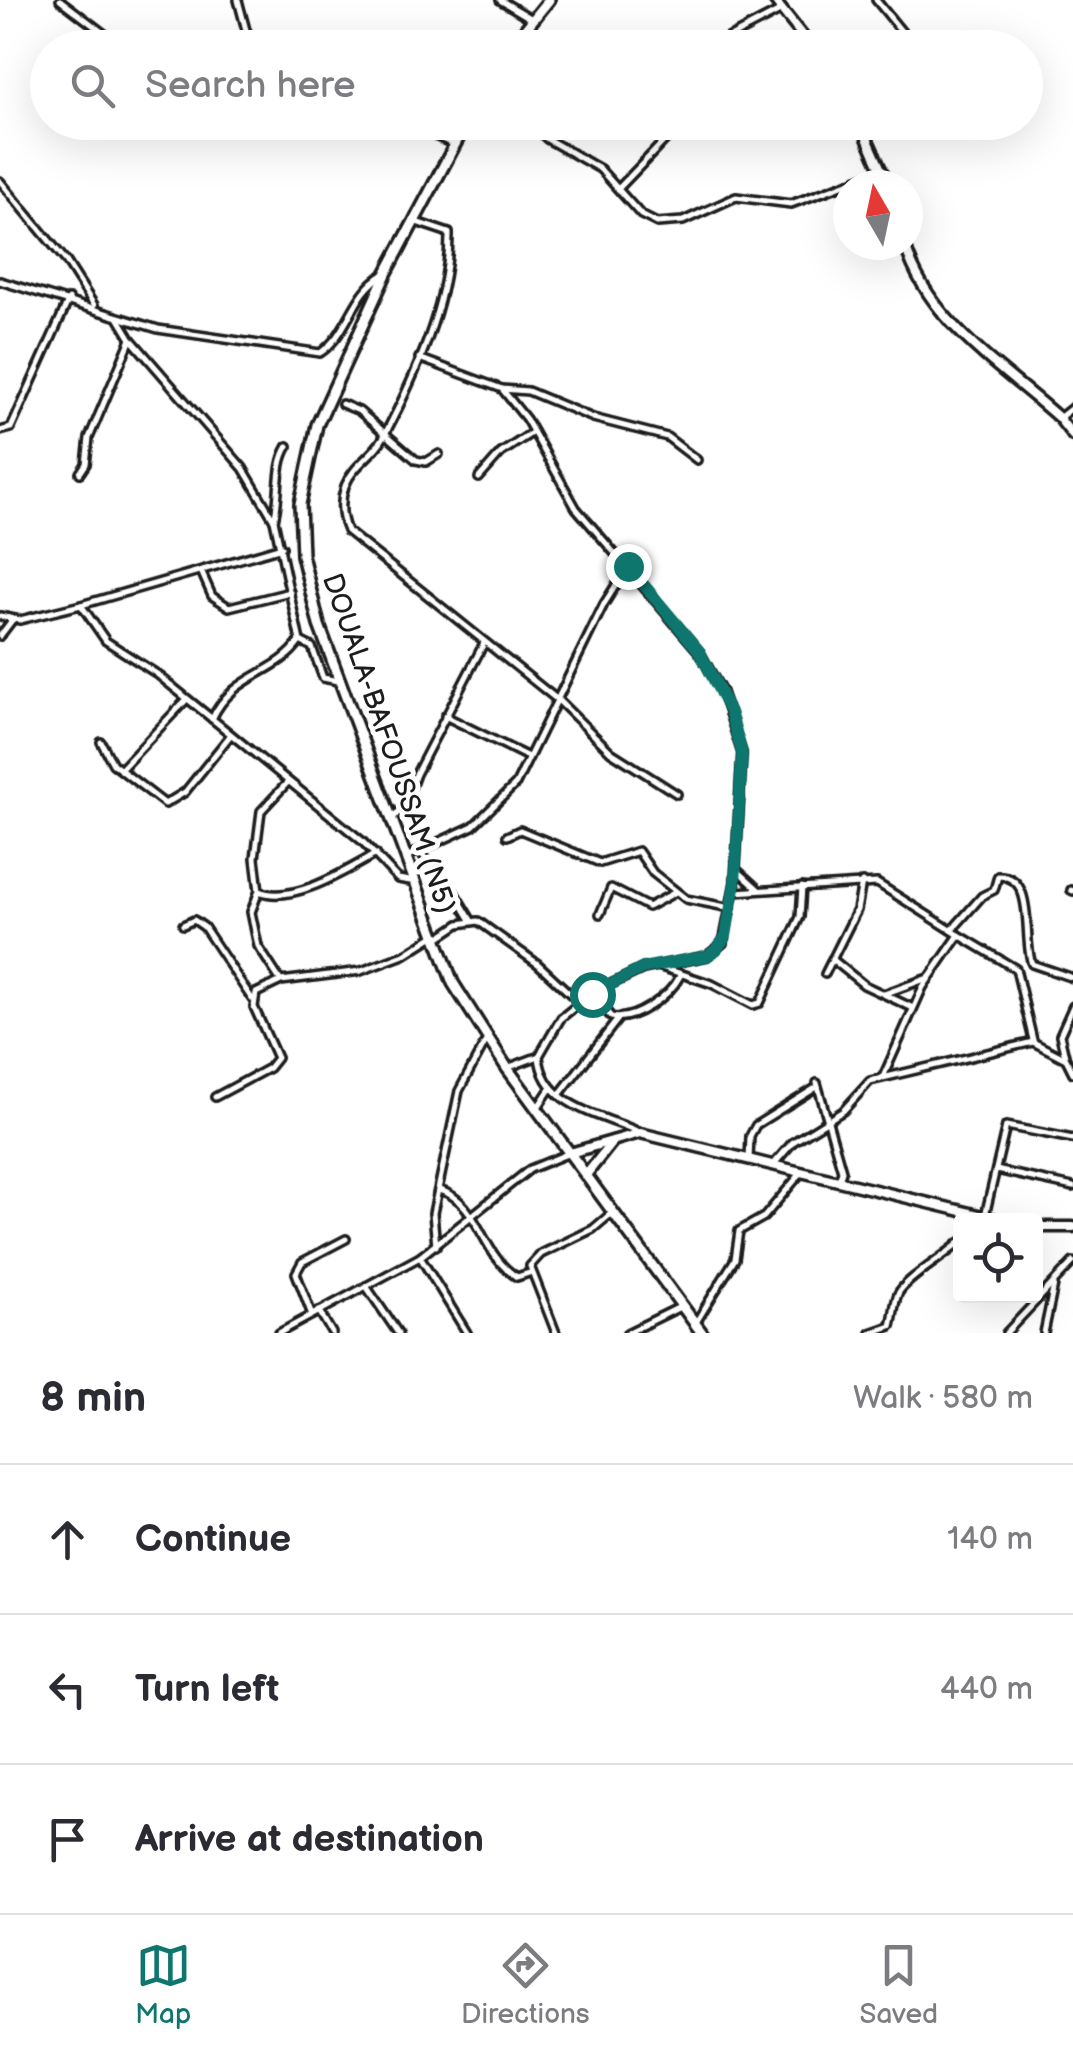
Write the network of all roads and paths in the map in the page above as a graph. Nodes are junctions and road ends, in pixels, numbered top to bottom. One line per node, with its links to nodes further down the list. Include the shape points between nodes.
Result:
1 (60, 0): 9 (street)
2 (238, 0): 10 (street)
3 (500, 0): 8 (street)
4 (549, 0): 8 (highway)
5 (774, 0): 7 (street)
6 (876, 0): 14 (street)
7 (783, 9): 12 (street); 13 (street)
8 (532, 19): 11 (highway)
9 (99, 30)
10 (246, 30)
11 (524, 30)
12 (743, 30)
13 (799, 30)
14 (900, 30)
15 (444, 140): 20 (street)
16 (458, 140): 20 (highway, DOUALA-BAFOUSSAM (N5))
17 (549, 140): 23 (street)
18 (664, 140): 23 (street)
19 (868, 140): 21 (street)
20 (455, 145): 25 (highway, DOUALA-BAFOUSSAM (N5))
21 (881, 170)
22 (0, 180): 30 (street)
23 (620, 188): 24 (street, via 641,215 674,224 725,199 791,204)
24 (833, 188)
25 (413, 221): 27 (highway, DOUALA-BAFOUSSAM (N5)); 33 (street, via 448,233 441,288)
26 (911, 260): 37 (street, via 947,322)
27 (386, 274): 31 (street, via 320,353); 58 (highway, DOUALA-BAFOUSSAM (N5), via 317,426 300,504 311,598)
28 (0, 281): 29 (street)
29 (69, 299): 30 (street); 38 (street, via 11,428)
30 (95, 308): 31 (street)
31 (119, 319): 32 (street)
32 (131, 339): 45 (street); 47 (street, via 244,468)
33 (420, 358): 34 (street); 40 (street)
34 (502, 389): 39 (street); 44 (street, via 528,391 593,418 666,436)
35 (342, 404): 40 (street)
36 (1073, 407): 37 (street)
37 (1059, 418): 41 (street)
38 (0, 431)
39 (534, 432): 46 (street, via 501,453); 49 (street, via 576,508)
40 (385, 433): 43 (street, via 422,463); 57 (street, via 343,491 347,531)
41 (1073, 436)
42 (288, 446): 47 (street, via 280,461)
43 (439, 454)
44 (697, 460)
45 (80, 472)
46 (479, 478)
47 (274, 520): 48 (street)
48 (282, 547): 50 (street); 51 (street)
49 (628, 566): 60 (street); 74 (street, via 700,652 730,712 742,753)
50 (201, 571): 51 (street, via 212,596 229,607); 52 (street)
51 (291, 592): 56 (street)
52 (81, 605): 54 (street); 59 (street, via 106,641)
53 (0, 616): 54 (street)
54 (13, 620): 55 (street)
55 (0, 636)
56 (300, 641): 58 (street, via 312,648 323,678); 62 (street, via 229,692)
57 (484, 643): 60 (street); 61 (street)
58 (340, 681): 69 (highway, DOUALA-BAFOUSSAM (N5))
59 (186, 700): 62 (street); 66 (street)
60 (560, 702): 65 (street); 68 (street, via 612,752)
61 (446, 716): 65 (street); 69 (street, via 406,804)
62 (212, 720): 63 (street)
63 (230, 736): 66 (street, via 185,792 165,804); 67 (street)
64 (101, 742): 66 (street)
65 (529, 757): 71 (street, via 492,811)
66 (121, 770)
67 (287, 783): 72 (street); 78 (street, via 261,811)
68 (677, 794)
69 (391, 822): 73 (highway, DOUALA-BAFOUSSAM (N5))
70 (507, 836): 80 (street, via 520,830 600,863 638,851)
71 (419, 851): 73 (street); 84 (street)
72 (377, 854): 75 (street, via 398,879); 78 (street, via 289,893)
73 (406, 857): 75 (highway, DOUALA-BAFOUSSAM (N5))
74 (736, 867): 79 (street); 81 (street)
75 (416, 882): 88 (highway, DOUALA-BAFOUSSAM (N5))
76 (862, 882): 77 (street); 86 (street, via 886,886); 89 (street)
77 (802, 887): 79 (street); 92 (street, via 800,917 760,1004)
78 (259, 890): 95 (street, via 252,928)
79 (760, 890): 81 (street)
80 (675, 892): 82 (street, via 693,903); 83 (street, via 648,908 611,888)
81 (734, 892): 82 (street)
82 (731, 908): 90 (street, via 716,950)
83 (600, 914)
84 (472, 921): 88 (street); 99 (street, via 508,941)
85 (183, 925): 98 (street, via 200,923)
86 (952, 930): 87 (street); 94 (street, via 1005,876 1023,893 1032,964)
87 (959, 935): 93 (street); 104 (street, via 1016,969)
88 (435, 938): 95 (street, via 361,970); 103 (highway, DOUALA-BAFOUSSAM (N5))
89 (832, 959): 91 (street); 97 (street)
90 (656, 965): 92 (street); 96 (street)
91 (825, 974)
92 (680, 976): 102 (street, via 665,995)
93 (928, 978): 97 (street); 101 (street)
94 (1073, 978)
95 (281, 980): 98 (street)
96 (592, 994): 99 (street); 102 (street)
97 (884, 994): 101 (street)
98 (253, 1000): 112 (street, via 277,1058)
99 (579, 1002): 105 (street, via 550,1032)
100 (1073, 1006): 106 (street, via 1059,1042)
101 (913, 1008): 109 (street)
102 (618, 1020): 111 (street)
103 (487, 1039): 107 (highway, DOUALA-BAFOUSSAM (N5)); 126 (street, via 465,1073)
104 (1033, 1042): 106 (street); 109 (street)
105 (539, 1056): 107 (street); 110 (street)
106 (1066, 1059): 108 (street)
107 (507, 1068): 113 (highway, DOUALA-BAFOUSSAM (N5))
108 (1073, 1073)
109 (884, 1077): 114 (street, via 870,1080)
110 (550, 1089): 111 (street); 113 (street)
111 (560, 1096): 115 (street)
112 (215, 1097)
113 (537, 1110): 118 (highway, DOUALA-BAFOUSSAM (N5))
114 (830, 1119): 119 (street, via 817,1085 756,1126); 120 (street, via 792,1142); 124 (street, via 842,1171)
115 (640, 1133): 116 (street); 119 (street)
116 (614, 1140): 118 (street); 123 (street)
117 (1073, 1140): 121 (street, via 1006,1126)
118 (570, 1153): 123 (highway, DOUALA-BAFOUSSAM (N5)); 130 (street, via 530,1169)
119 (749, 1160): 120 (street)
120 (772, 1166): 122 (street)
121 (996, 1170): 125 (street); 129 (street)
122 (800, 1173): 124 (street); 143 (street, via 764,1217 739,1230 734,1259)
123 (586, 1175): 127 (highway, DOUALA-BAFOUSSAM (N5))
124 (838, 1183): 128 (street)
125 (1073, 1187)
126 (439, 1190): 130 (street, via 461,1199); 134 (street)
127 (613, 1212): 138 (street, via 541,1254); 141 (highway, DOUALA-BAFOUSSAM (N5))
128 (960, 1213)
129 (986, 1213)
130 (472, 1218): 134 (street); 138 (street, via 506,1269 517,1277)
131 (1073, 1227): 132 (street)
132 (1043, 1228)
133 (346, 1238): 142 (street, via 302,1262 296,1273)
134 (436, 1246): 136 (street)
135 (953, 1248): 150 (street, via 906,1283 891,1326)
136 (420, 1257): 140 (street); 147 (street)
137 (1073, 1262): 139 (street)
138 (530, 1273): 148 (street)
139 (1054, 1285): 151 (street); 152 (street)
140 (366, 1286): 142 (street); 146 (street)
141 (682, 1306): 143 (highway, DOUALA-BAFOUSSAM (N5)); 149 (street)
142 (316, 1313): 144 (street); 145 (street)
143 (698, 1330)
144 (278, 1333)
145 (332, 1333)
146 (398, 1333)
147 (467, 1333)
148 (556, 1333)
149 (626, 1333)
150 (871, 1333)
151 (1006, 1333)
152 (1044, 1333)

